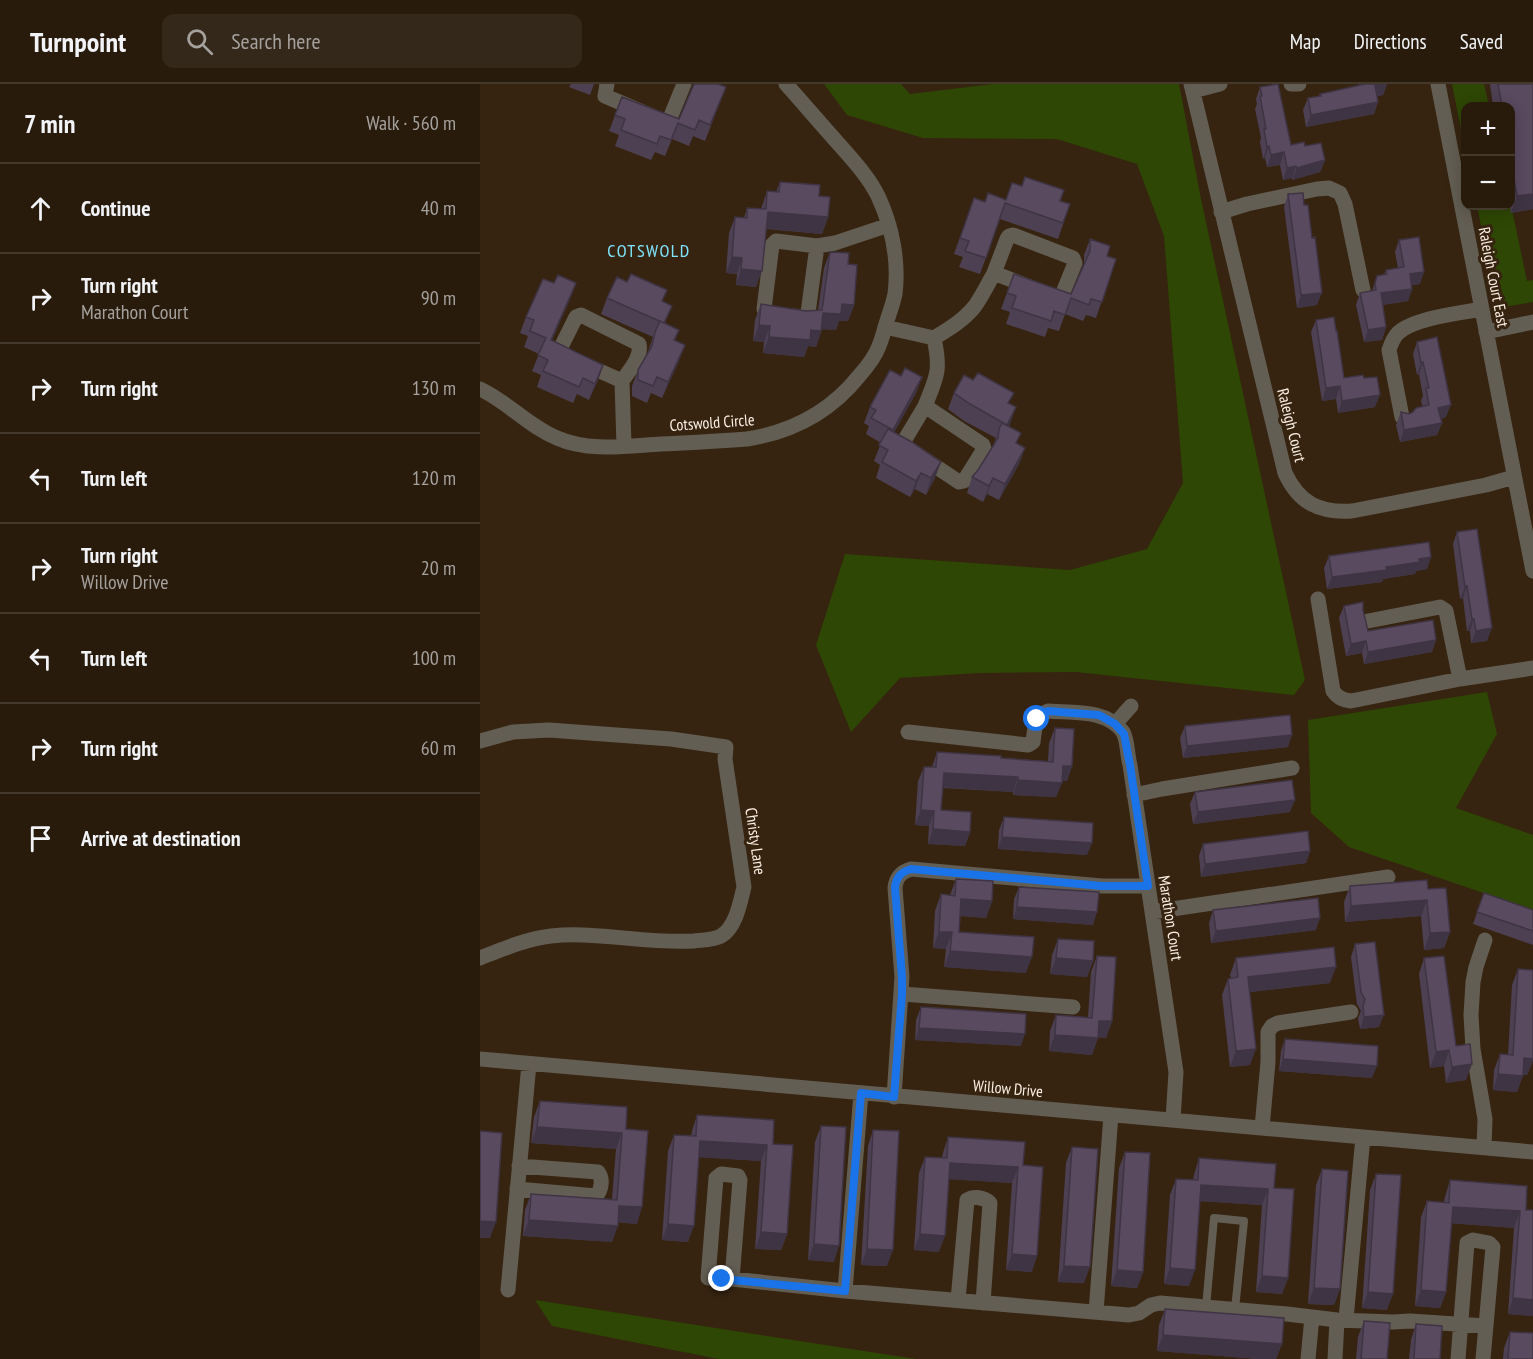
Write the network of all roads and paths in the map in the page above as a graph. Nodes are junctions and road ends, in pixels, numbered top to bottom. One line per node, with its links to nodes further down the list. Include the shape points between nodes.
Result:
1 (608, 84): 2 (street, via 605,96 668,123)
2 (684, 84)
3 (786, 84): 10 (street, Cotswold Circle, via 858,165)
4 (1220, 84): 8 (street)
5 (1292, 84): 6 (street)
6 (1299, 84)
7 (1438, 84): 14 (street, Raleigh Court East)
8 (1192, 88): 9 (street, Raleigh Court)
9 (1221, 212): 13 (street, via 1317,189 1329,188 1340,193); 24 (street, Raleigh Court, via 1285,473 1304,500 1331,511 1352,511)
10 (889, 225): 11 (street); 16 (street, Cotswold Circle, via 896,278)
11 (817, 246): 11 (street, via 808,313 801,317 768,313 764,309 772,245 776,241)
12 (994, 273): 12 (street, via 1058,298 1075,263 1073,258 1013,235 1007,239); 18 (street, via 976,305)
13 (1363, 290)
14 (1482, 309): 17 (street, Raleigh Court East); 22 (street, via 1415,324 1392,340 1389,350)
15 (1533, 322): 17 (street)
16 (885, 327): 18 (street); 23 (street, Cotswold Circle, via 875,354 854,383 828,407 797,425 747,440)
17 (1486, 332): 24 (street, Raleigh Court East)
18 (934, 338): 21 (street, via 939,359 937,379)
19 (622, 381): 19 (street, via 636,359 639,344 581,315 576,317 560,349 562,354); 23 (street)
20 (480, 389): 23 (street, Cotswold Circle, via 558,439 587,447)
21 (925, 406): 21 (street, via 983,445 964,481 959,482 905,446 904,441)
22 (1402, 417)
23 (624, 446)
24 (1514, 477): 25 (street, Raleigh Court East)
25 (1533, 571)
26 (1317, 599): 29 (street, via 1333,691 1340,698 1351,701)
27 (1368, 621): 29 (street, via 1440,607 1446,611)
28 (1533, 668): 29 (street)
29 (1460, 679)
30 (1131, 706): 31 (street)
31 (1115, 724): 32 (street, via 1099,715 1048,711 1037,719 1033,742 1028,745); 35 (street, Marathon Court, via 1124,734)
32 (908, 732)
33 (480, 741): 40 (street, Christy Lane, via 513,732 549,730 726,747 744,887 732,925 721,936 678,942 550,936)
34 (1292, 768): 35 (street)
35 (1134, 795): 37 (street, Marathon Court)
36 (1389, 877): 38 (street)
37 (1148, 886): 38 (street, Marathon Court); 41 (street, via 1102,886 911,869 903,872 895,888)
38 (1152, 912): 49 (street, Marathon Court, via 1176,1072)
39 (1485, 940): 52 (street, via 1473,982 1471,1015 1485,1119)
40 (480, 958)
41 (902, 994): 42 (street); 47 (street)
42 (1073, 1007)
43 (1352, 1012): 50 (street, via 1272,1026 1268,1032)
44 (480, 1059): 45 (street, Willow Drive)
45 (529, 1064): 46 (street, Willow Drive); 54 (street)
46 (861, 1093): 47 (street, Willow Drive); 58 (street)
47 (894, 1097): 48 (street, Willow Drive)
48 (1111, 1115): 49 (street, Willow Drive); 63 (street)
49 (1173, 1120): 50 (street, Willow Drive)
50 (1262, 1128): 51 (street, Willow Drive)
51 (1363, 1137): 52 (street, Willow Drive); 65 (street)
52 (1484, 1148): 53 (street, Willow Drive)
53 (1533, 1152)
54 (519, 1166): 55 (street); 55 (street, via 598,1172 600,1192 596,1196)
55 (517, 1189): 57 (street)
56 (732, 1279): 56 (street, via 741,1180 721,1174 716,1178 708,1278); 58 (street)
57 (508, 1290)
58 (845, 1291): 59 (street)
59 (958, 1300): 60 (street); 60 (street, via 967,1200 972,1197 990,1203)
60 (983, 1303): 63 (street)
61 (1206, 1307): 62 (street); 62 (lane, via 1214,1218 1244,1221); 63 (street, via 1160,1303 1129,1315)
62 (1235, 1309): 64 (street)
63 (1096, 1312)
64 (1312, 1317): 65 (street); 68 (street)
65 (1342, 1320): 66 (street); 69 (street)
66 (1461, 1325): 67 (street); 67 (street, via 1467,1243 1473,1240 1493,1247); 70 (street)
67 (1486, 1326): 71 (street)
68 (1308, 1359)
69 (1335, 1359)
70 (1458, 1359)
71 (1483, 1359)

